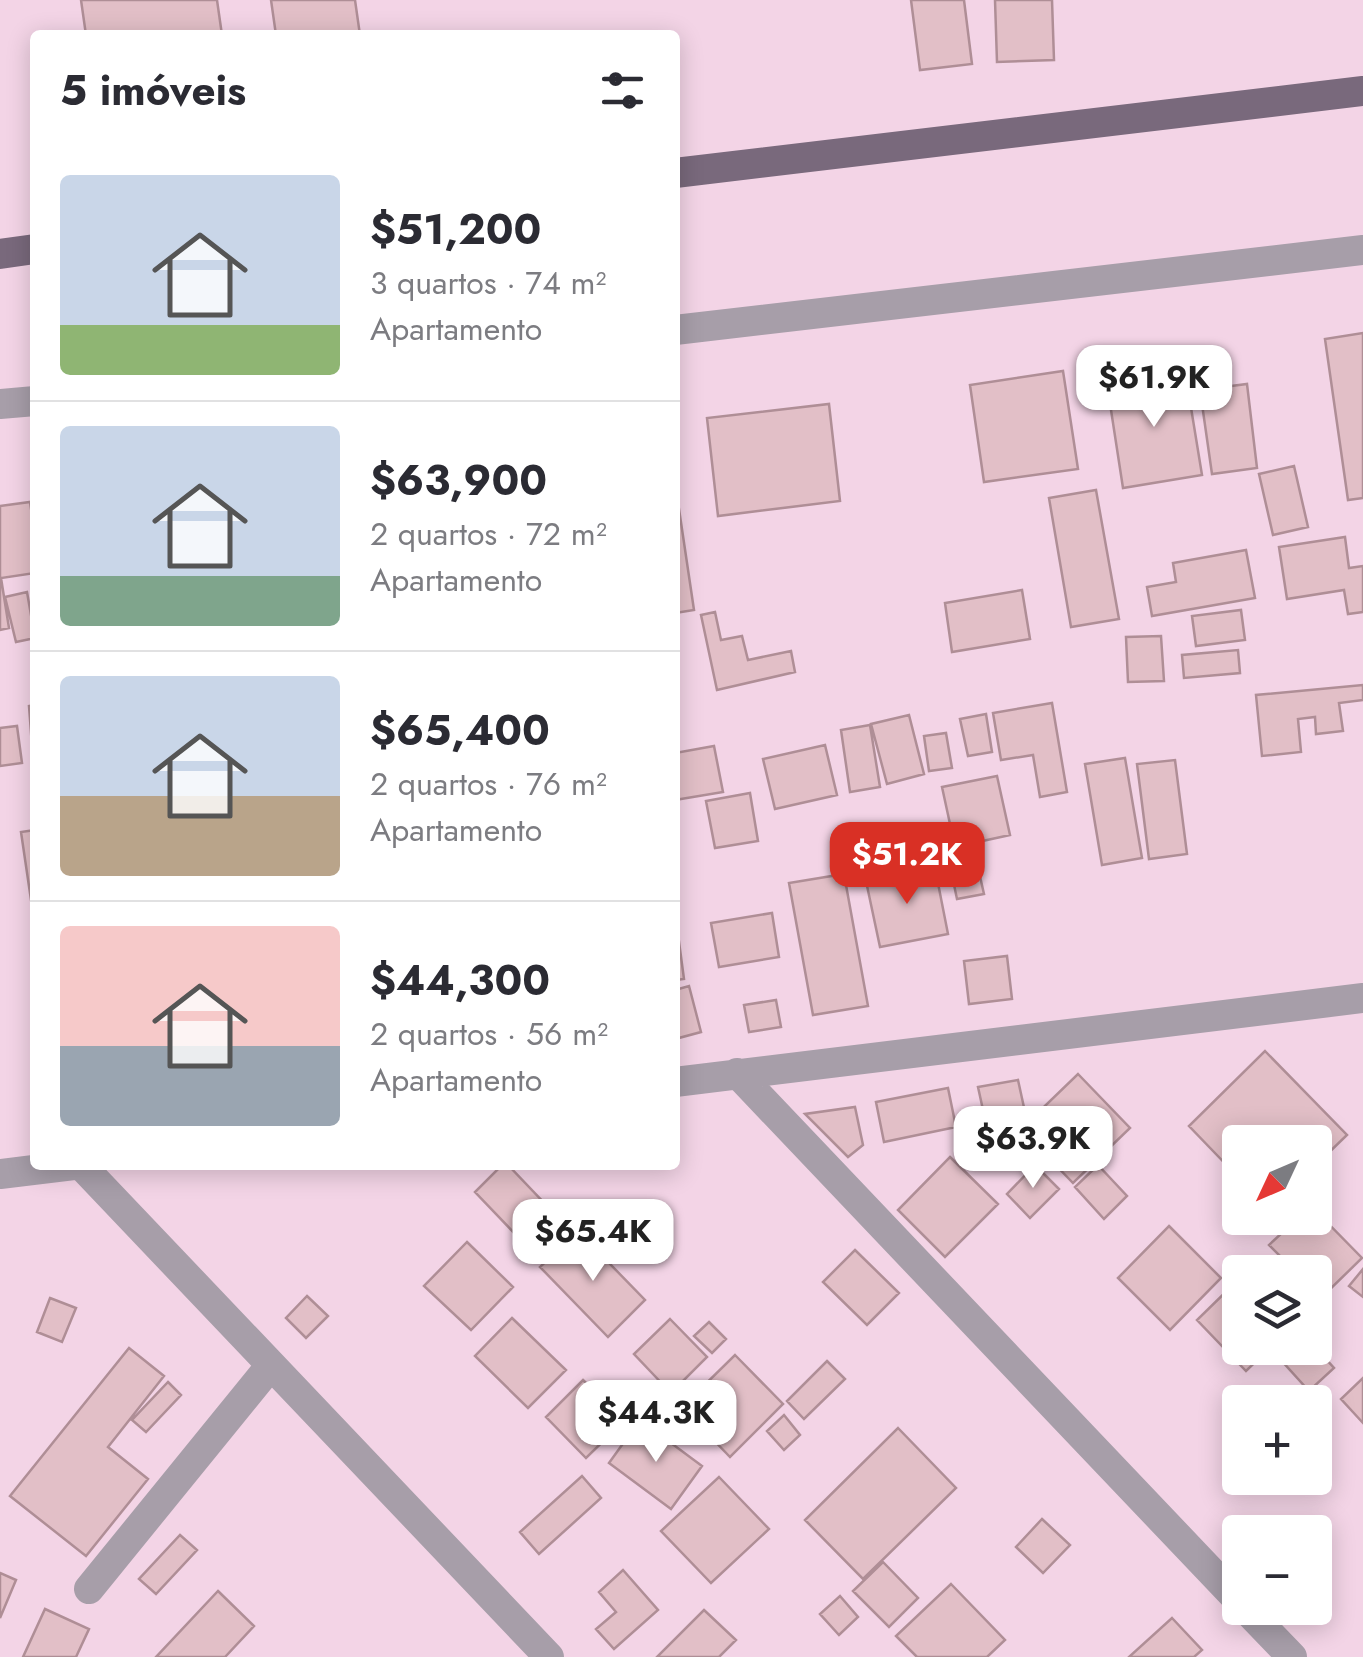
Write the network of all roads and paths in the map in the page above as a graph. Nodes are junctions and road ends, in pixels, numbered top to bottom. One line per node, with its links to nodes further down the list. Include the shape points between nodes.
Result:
1 (1363, 91): 2 (main road)
2 (680, 172)
3 (30, 250): 5 (main road)
4 (1363, 250): 6 (street)
5 (0, 254)
6 (680, 329)
7 (30, 401): 8 (street)
8 (0, 404)
9 (1363, 998): 10 (street)
10 (737, 1073): 11 (street); 16 (street)
11 (680, 1081)
12 (35, 1170): 14 (street)
13 (83, 1170): 15 (street)
14 (0, 1174)
15 (271, 1365): 17 (street); 19 (street)
16 (1222, 1584)
17 (90, 1589)
18 (1261, 1625): 20 (street)
19 (549, 1657)
20 (1292, 1657)

